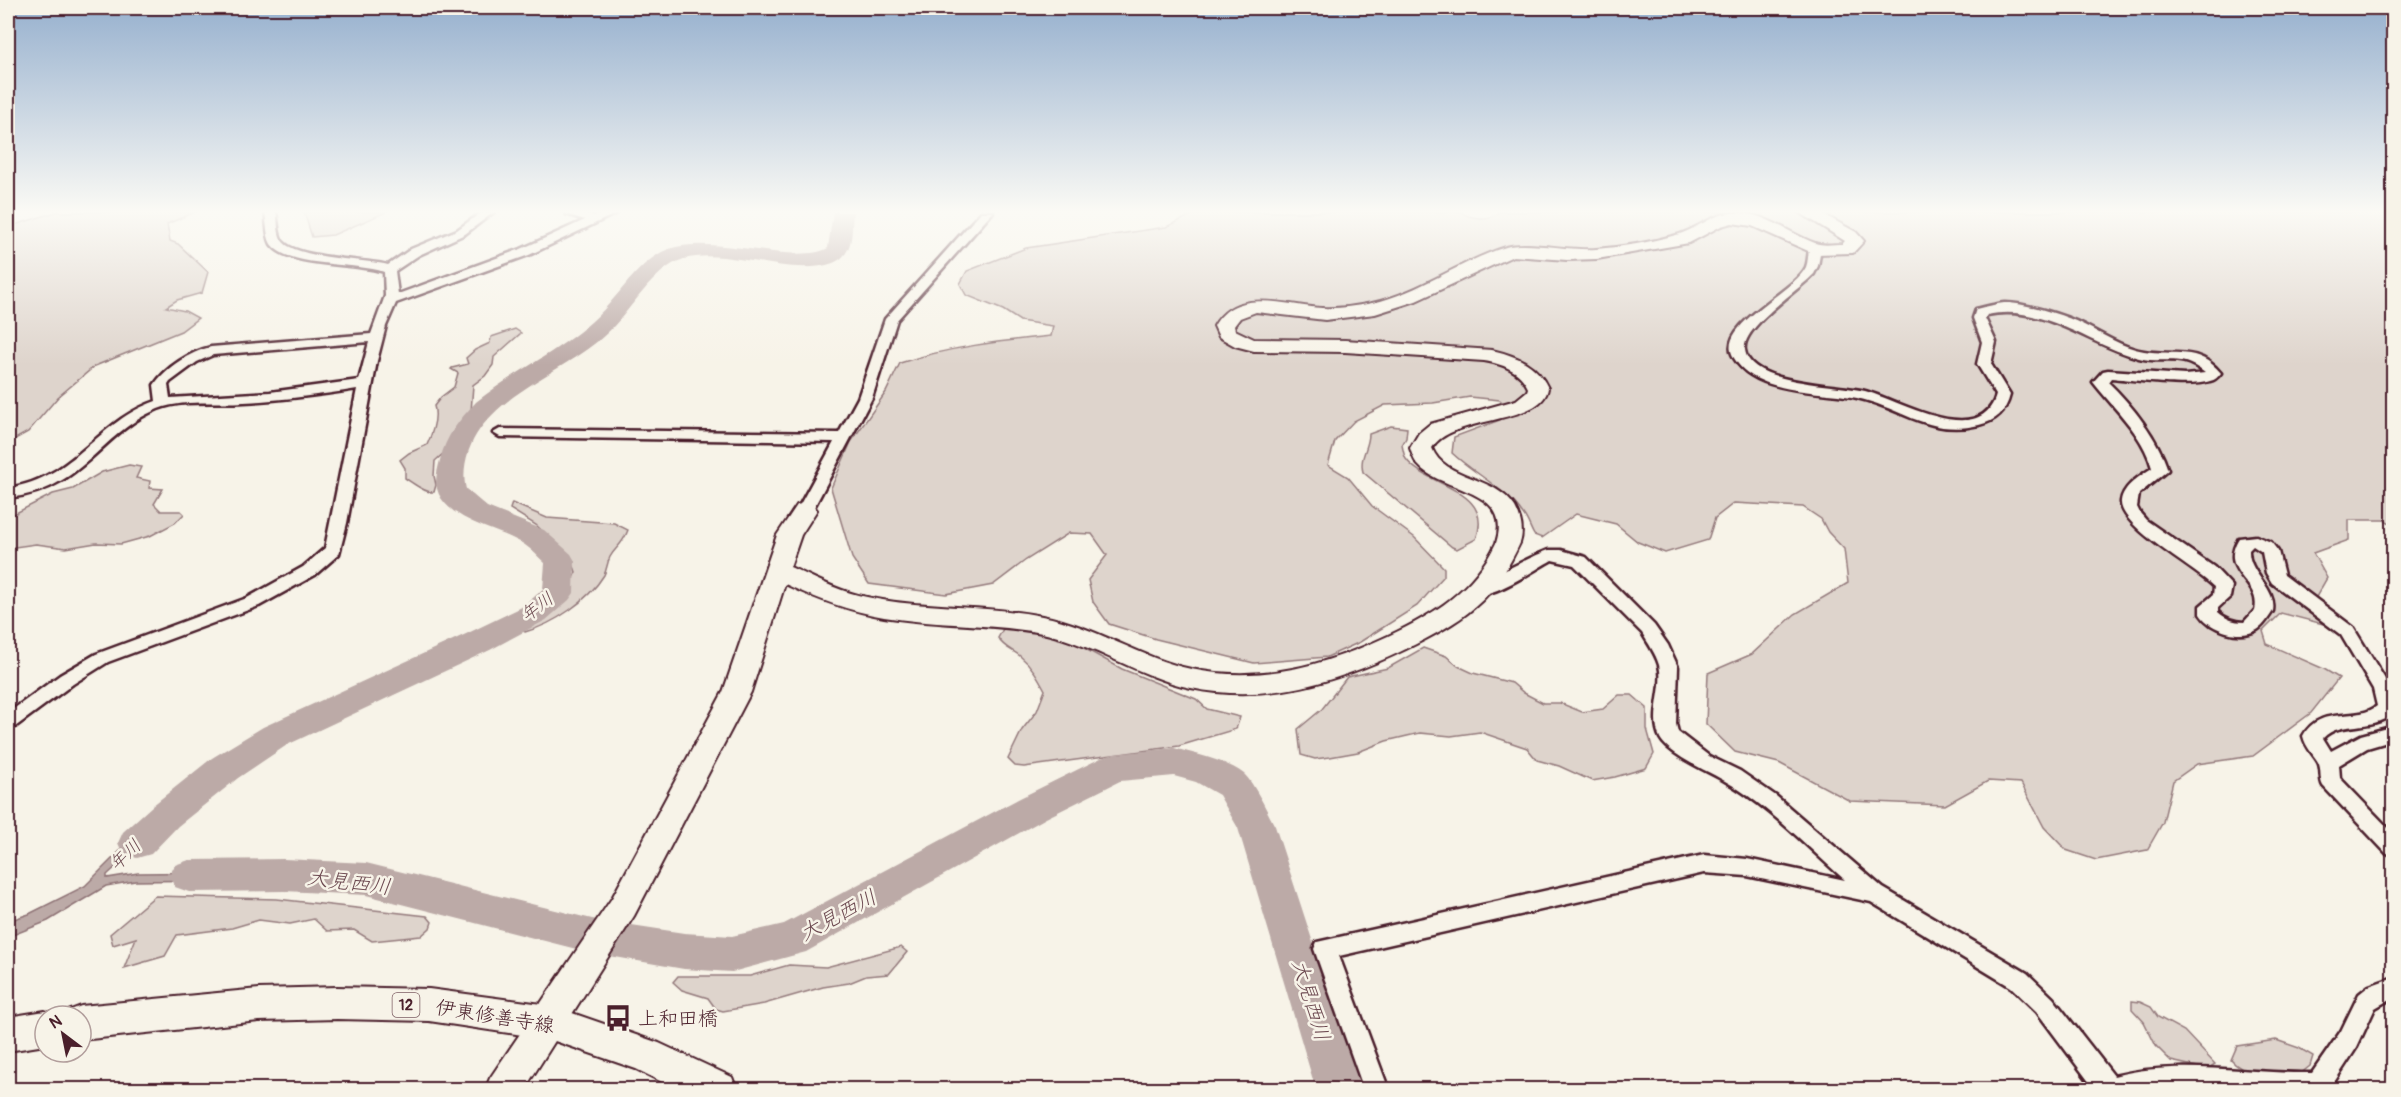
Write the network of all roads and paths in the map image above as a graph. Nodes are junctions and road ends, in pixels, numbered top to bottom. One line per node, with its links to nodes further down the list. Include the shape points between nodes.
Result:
1 (351, 263): 7 (street)
2 (399, 263): 7 (street)
3 (494, 263): 8 (street)
4 (944, 263): 13 (street, via 891,319 865,398)
5 (1485, 263): 17 (street, via 1375,308 1325,314 1256,306 1230,316 1224,326 1226,333 1242,342 1484,355 1507,359 1531,374 1538,388 1531,400 1438,429 1421,448 1425,459 1437,469 1498,499 1510,518 1510,538)
6 (1812, 263): 20 (street, via 1811,270 1745,330 1737,344 1737,351 1749,366 1784,384 1863,395 1942,425 1969,424 1990,417 2000,406 2002,395 1984,364 1989,342 1978,318 1981,312 2004,307 2078,326 2109,344 2144,355 2180,355 2201,363 2214,374 2185,379 2108,374 2100,382 2155,452 2160,470 2137,484 2129,508 2140,524 2208,571 2223,586 2221,597 2209,606 2209,614 2215,620 2242,628 2250,626 2264,611 2264,598 2241,559 2241,546 2253,540 2270,551 2278,579 2347,631 2382,689 2386,708 2380,716 2330,721 2320,727 2313,736 2315,745)
7 (389, 270): 8 (street)
8 (393, 300): 9 (street)
9 (376, 337): 10 (street); 11 (street, via 206,352 165,379 161,385)
10 (366, 383): 11 (street, via 256,397); 18 (street, via 333,550 322,561 255,601 101,659)
11 (163, 403): 14 (street, via 138,415 58,478)
12 (500, 433): 13 (street)
13 (844, 438): 15 (street)
14 (8, 493)
15 (805, 510): 16 (street, via 789,535)
16 (777, 571): 17 (street, via 859,604 1044,625 1178,676 1250,685 1323,673 1370,654 1449,615); 25 (street, via 737,692 623,907)
17 (1479, 590): 22 (street, via 1549,555 1580,561 1659,645 1669,667 1666,724 1670,736 1702,761 1733,776 1769,802)
18 (8, 722)
19 (2394, 734): 20 (street, via 2358,742)
20 (2328, 762): 21 (street, via 2330,781)
21 (2394, 848)
22 (1875, 894): 30 (street, via 1726,864 1704,864 1325,949); 31 (street, via 2019,980 2045,1005)
23 (2394, 987): 31 (street, via 2367,1001 2349,1039 2318,1084 2178,1080)
24 (93, 1022): 25 (main road, 伊東修善寺線 / 12, via 259,1005 337,1003 429,1005)
25 (549, 1022): 28 (street); 29 (main road, 伊東修善寺線 / 12, via 646,1055)
26 (33, 1030): 27 (main road)
27 (8, 1034)
28 (503, 1089)
29 (718, 1089)
30 (1377, 1089)
31 (2106, 1089)

